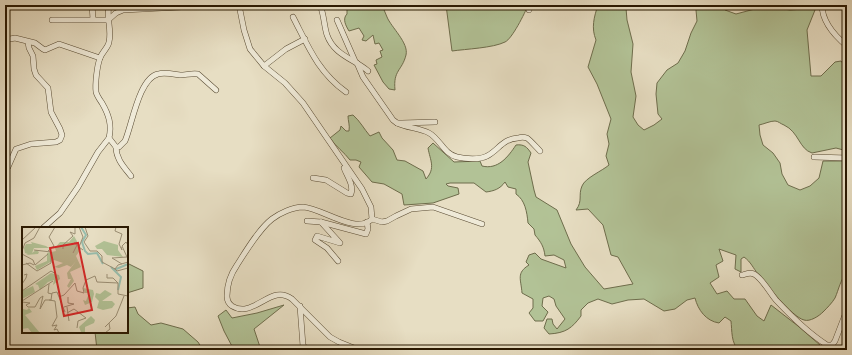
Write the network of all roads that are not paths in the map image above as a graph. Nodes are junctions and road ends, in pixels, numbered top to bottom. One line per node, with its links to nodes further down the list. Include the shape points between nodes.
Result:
1 (92, 5): 12 (street)
2 (109, 5): 14 (street)
3 (188, 5): 10 (street)
4 (239, 5): 22 (street, via 250,49)
5 (320, 5): 21 (street, via 331,43 337,51)
6 (788, 5): 7 (street)
7 (799, 5)
8 (822, 5): 19 (street, via 831,30)
9 (154, 6): 10 (street); 14 (street, via 124,10)
10 (181, 6)
11 (293, 17): 16 (street)
12 (93, 19): 13 (street); 14 (street)
13 (52, 20)
14 (108, 20): 20 (street, via 109,41)
15 (337, 20): 21 (street)
16 (305, 39): 22 (street); 25 (street, via 322,70)
17 (5, 40): 18 (street, via 15,38)
18 (28, 42): 20 (street, via 35,43 45,50 59,44); 34 (street, via 34,70 48,88 51,112 62,135 56,142 31,144 16,149)
19 (847, 46)
20 (100, 58): 28 (street, via 96,94 110,120)
21 (356, 62): 23 (street); 27 (street, via 389,116)
22 (264, 66): 33 (street, via 285,83 302,103)
23 (368, 71)
24 (216, 90): 29 (street, via 198,74 161,73 151,77 140,96 125,141)
25 (346, 92)
26 (435, 122): 27 (street)
27 (397, 123): 30 (street, via 429,133 447,152 456,157 483,158 489,156 502,143 524,137)
28 (109, 138): 29 (street); 42 (street, via 60,214)
29 (116, 147): 35 (street, via 118,159)
30 (540, 151)
31 (814, 157): 32 (street)
32 (847, 158)
33 (342, 161): 36 (street, via 351,182 351,194 326,180); 37 (street, via 362,189 371,207)
34 (5, 169)
35 (132, 176)
36 (313, 178)
37 (372, 219): 40 (street); 41 (street, via 382,222 411,209 433,208)
38 (307, 221): 39 (street)
39 (321, 222): 40 (street, via 367,234); 43 (street, via 340,243 317,236 315,240 327,248)
40 (367, 222): 45 (street, via 359,225 303,207 283,213 263,228 231,274 227,286 227,299 230,305 238,309 245,309 277,295 286,296)
41 (482, 224)
42 (44, 227)
43 (338, 261)
44 (742, 275): 46 (street, via 748,273 758,277 775,300 827,345 832,345 835,341)
45 (300, 306): 48 (street, via 303,346); 49 (street, via 330,337)
46 (847, 313)
47 (847, 330): 50 (street)
48 (310, 350)
49 (359, 350)
50 (846, 350)

